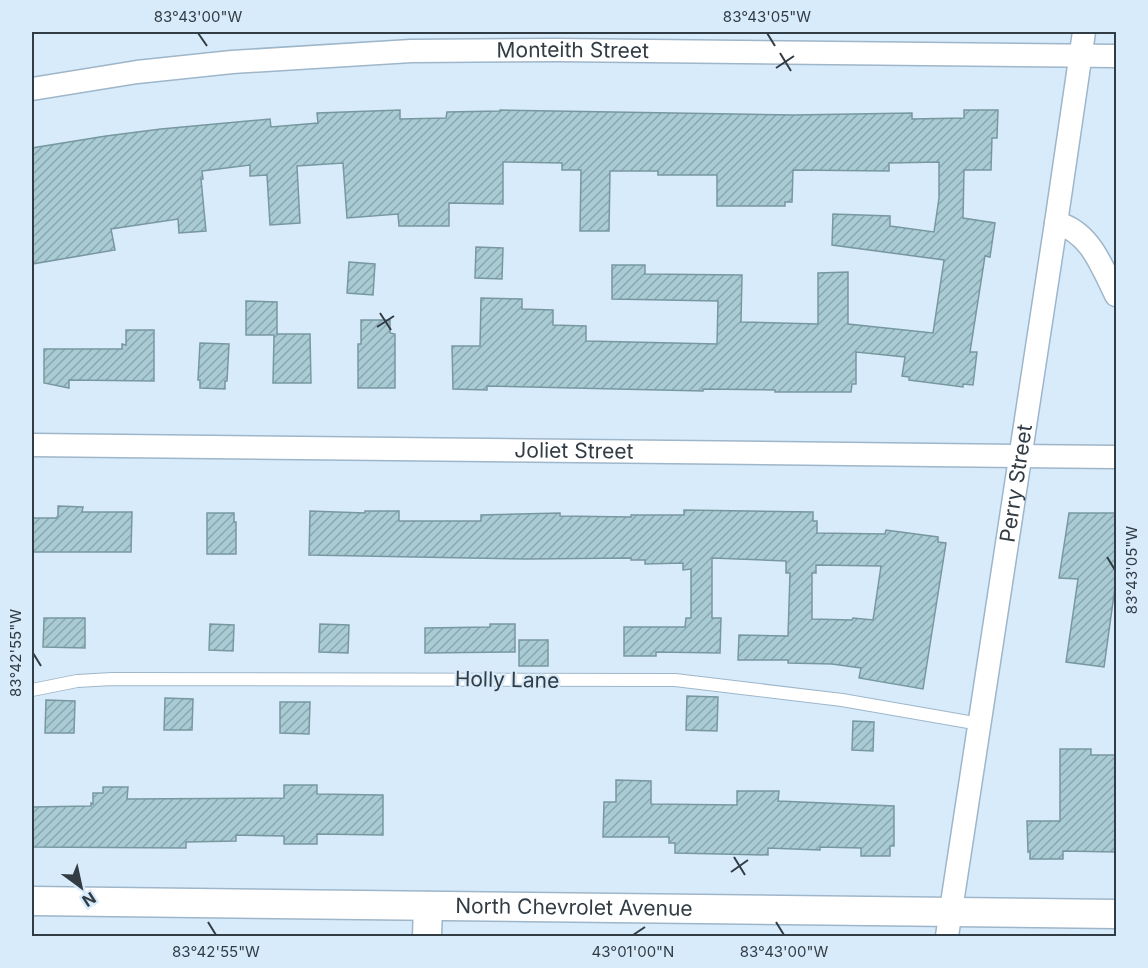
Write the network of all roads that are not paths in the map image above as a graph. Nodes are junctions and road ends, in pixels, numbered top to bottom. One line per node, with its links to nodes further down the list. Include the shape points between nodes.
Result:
1 (1084, 32): 2 (street, Perry Street)
2 (1080, 56): 3 (street, Monteith Street); 4 (street, Monteith Street, via 411,51 232,62); 5 (street, Perry Street)
3 (1116, 56)
4 (32, 89)
5 (1056, 223): 6 (street, via 1083,237); 8 (street, Perry Street)
6 (1116, 295)
7 (32, 445): 8 (street, Joliet Street)
8 (1020, 456): 9 (street, Joliet Street); 11 (street, Perry Street)
9 (1116, 457)
10 (32, 690): 11 (lane, Holly Lane, via 121,678 675,680 842,700)
11 (980, 724): 15 (street, Perry Street)
12 (32, 901): 13 (street, North Chevrolet Avenue)
13 (428, 906): 15 (street, North Chevrolet Avenue); 16 (street)
14 (1116, 914): 15 (street, North Chevrolet Avenue)
15 (949, 924)
16 (427, 936)

